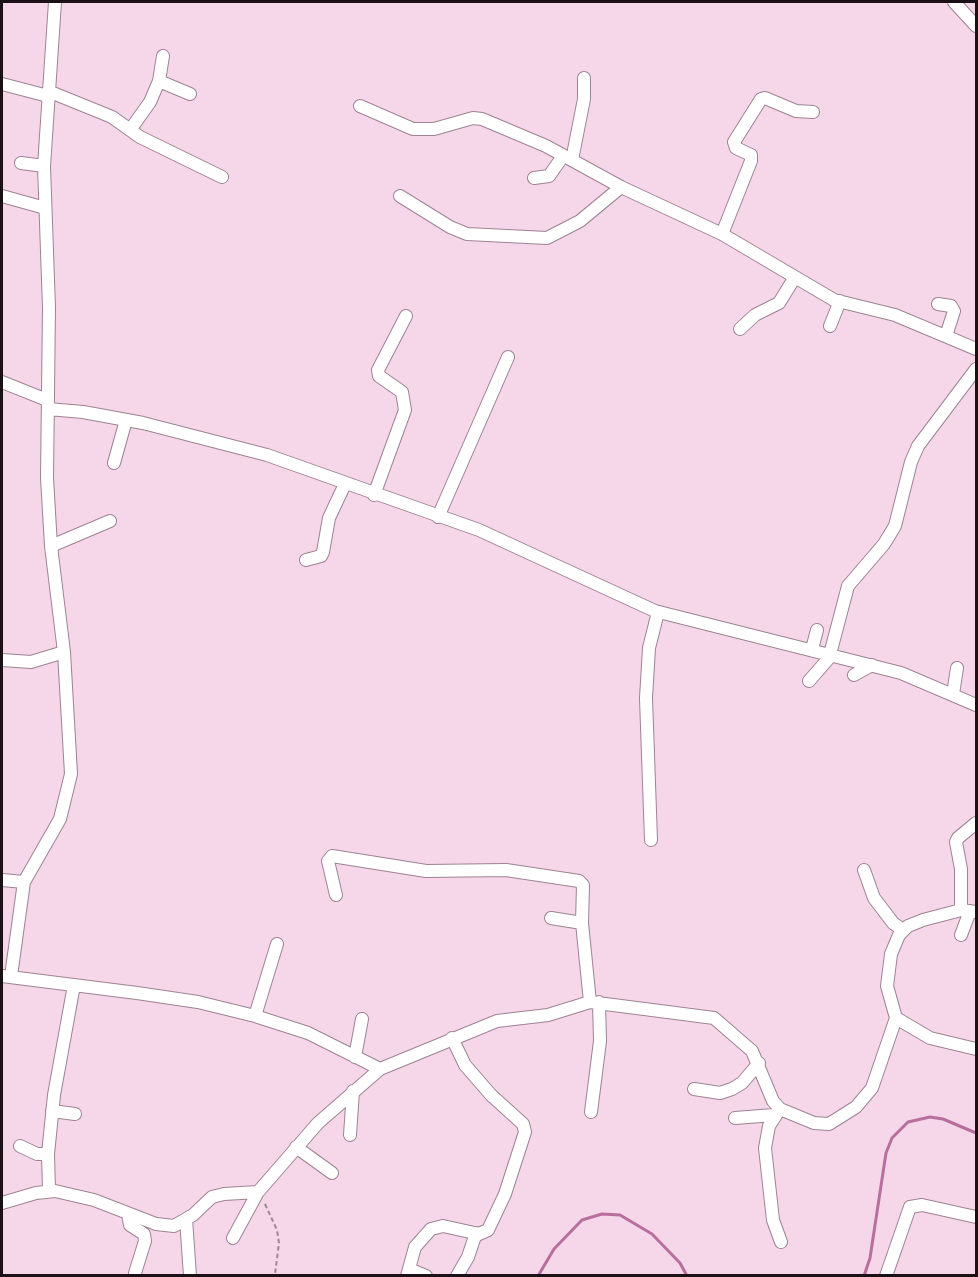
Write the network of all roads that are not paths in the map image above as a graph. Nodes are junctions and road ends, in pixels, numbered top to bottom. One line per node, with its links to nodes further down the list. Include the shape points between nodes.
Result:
1 (55, 2): 8 (street)
2 (954, 2): 3 (street)
3 (976, 26)
4 (163, 56): 6 (street)
5 (584, 78): 13 (street, via 584,99)
6 (159, 81): 9 (street); 12 (street, via 142,117)
7 (2, 84): 8 (street)
8 (48, 93): 12 (street, via 112,117); 15 (street)
9 (190, 94)
10 (360, 106): 13 (street, via 413,129 434,129 482,119)
11 (813, 112): 22 (street, via 796,111 761,99 734,142 736,148 751,155 751,161)
12 (130, 130): 16 (street)
13 (567, 158): 17 (street, via 549,176); 18 (street)
14 (21, 163): 15 (street)
15 (44, 166): 21 (street)
16 (222, 177)
17 (534, 178)
18 (621, 187): 20 (street, via 580,221 546,238 467,234); 22 (street)
19 (2, 196): 21 (street)
20 (400, 196)
21 (45, 208): 34 (street)
22 (722, 234): 23 (street)
23 (795, 277): 24 (street); 28 (street, via 779,303 755,315)
24 (840, 301): 27 (street); 29 (street, via 895,315)
25 (938, 304): 29 (street, via 951,306 954,311)
26 (406, 316): 38 (street, via 378,370 379,376 402,392 405,410)
27 (830, 326)
28 (740, 329)
29 (946, 336): 30 (street)
30 (976, 349)
31 (508, 357): 39 (street)
32 (976, 369): 47 (street, via 914,454 895,526 885,544 848,586)
33 (2, 382): 34 (street)
34 (48, 404): 35 (street); 41 (street)
35 (126, 420): 36 (street); 37 (street, via 240,447)
36 (114, 463)
37 (345, 484): 38 (street); 42 (street, via 329,518 323,552 316,559)
38 (374, 495): 39 (street)
39 (438, 517): 43 (street, via 479,530)
40 (110, 521): 41 (street)
41 (51, 546): 46 (street)
42 (306, 560)
43 (658, 612): 45 (street); 56 (street, via 650,648 646,699)
44 (816, 630): 45 (street)
45 (812, 649): 47 (street)
46 (64, 652): 48 (street, via 32,662); 59 (street, via 69,791 57,826)
47 (831, 653): 49 (street); 52 (street)
48 (2, 660)
49 (872, 664): 51 (street); 53 (street)
50 (957, 668): 53 (street)
51 (854, 675)
52 (809, 681)
53 (953, 694): 54 (street)
54 (976, 705)
55 (976, 823): 61 (street, via 956,842)
56 (651, 840)
57 (864, 870): 64 (street, via 883,912)
58 (2, 880): 59 (street)
59 (24, 882): 67 (street)
60 (336, 895): 63 (street, via 328,861 332,856 426,871 506,870 579,880 583,885)
61 (969, 911): 64 (street, via 923,920); 65 (street)
62 (551, 918): 63 (street)
63 (582, 922): 69 (street)
64 (903, 930): 71 (street, via 894,942 888,973 887,986)
65 (960, 935)
66 (277, 944): 70 (street)
67 (6, 976): 68 (street)
68 (74, 985): 70 (street, via 198,1002); 80 (street)
69 (595, 1002): 73 (street, via 548,1015 497,1021); 76 (street, via 714,1018 752,1051); 81 (street, via 600,1041)
70 (255, 1016): 75 (street, via 308,1033)
71 (896, 1018): 74 (street, via 930,1038); 82 (street, via 872,1088 856,1107 822,1125)
72 (362, 1019): 75 (street)
73 (452, 1038): 77 (street); 96 (street, via 471,1073 525,1127 497,1215 488,1230)
74 (976, 1049)
75 (355, 1057): 77 (street)
76 (759, 1063): 78 (street, via 732,1089 720,1093); 82 (street)
77 (380, 1069): 79 (street)
78 (694, 1089)
79 (353, 1091): 85 (street); 87 (street)
80 (52, 1111): 83 (street); 88 (street)
81 (591, 1112)
82 (777, 1112): 84 (street); 98 (street, via 765,1148 765,1170 773,1220)
83 (75, 1114)
84 (735, 1118)
85 (350, 1135)
86 (20, 1146): 88 (street)
87 (297, 1147): 89 (street); 90 (street)
88 (48, 1155): 91 (street)
89 (332, 1173)
90 (259, 1190): 95 (street, via 212,1197); 97 (street)
91 (49, 1191): 92 (street); 93 (street, via 94,1200)
92 (2, 1203)
93 (128, 1214): 95 (street, via 165,1226); 99 (street, via 129,1225 144,1234 146,1242)
94 (976, 1217): 104 (street, via 922,1205 910,1207)
95 (186, 1220): 101 (street)
96 (476, 1233): 100 (street, via 443,1226 431,1229 417,1242); 103 (street)
97 (233, 1238)
98 (781, 1242)
99 (135, 1272)
100 (408, 1272): 102 (street)
101 (190, 1275)
102 (426, 1275)
103 (457, 1275)
104 (886, 1275)

